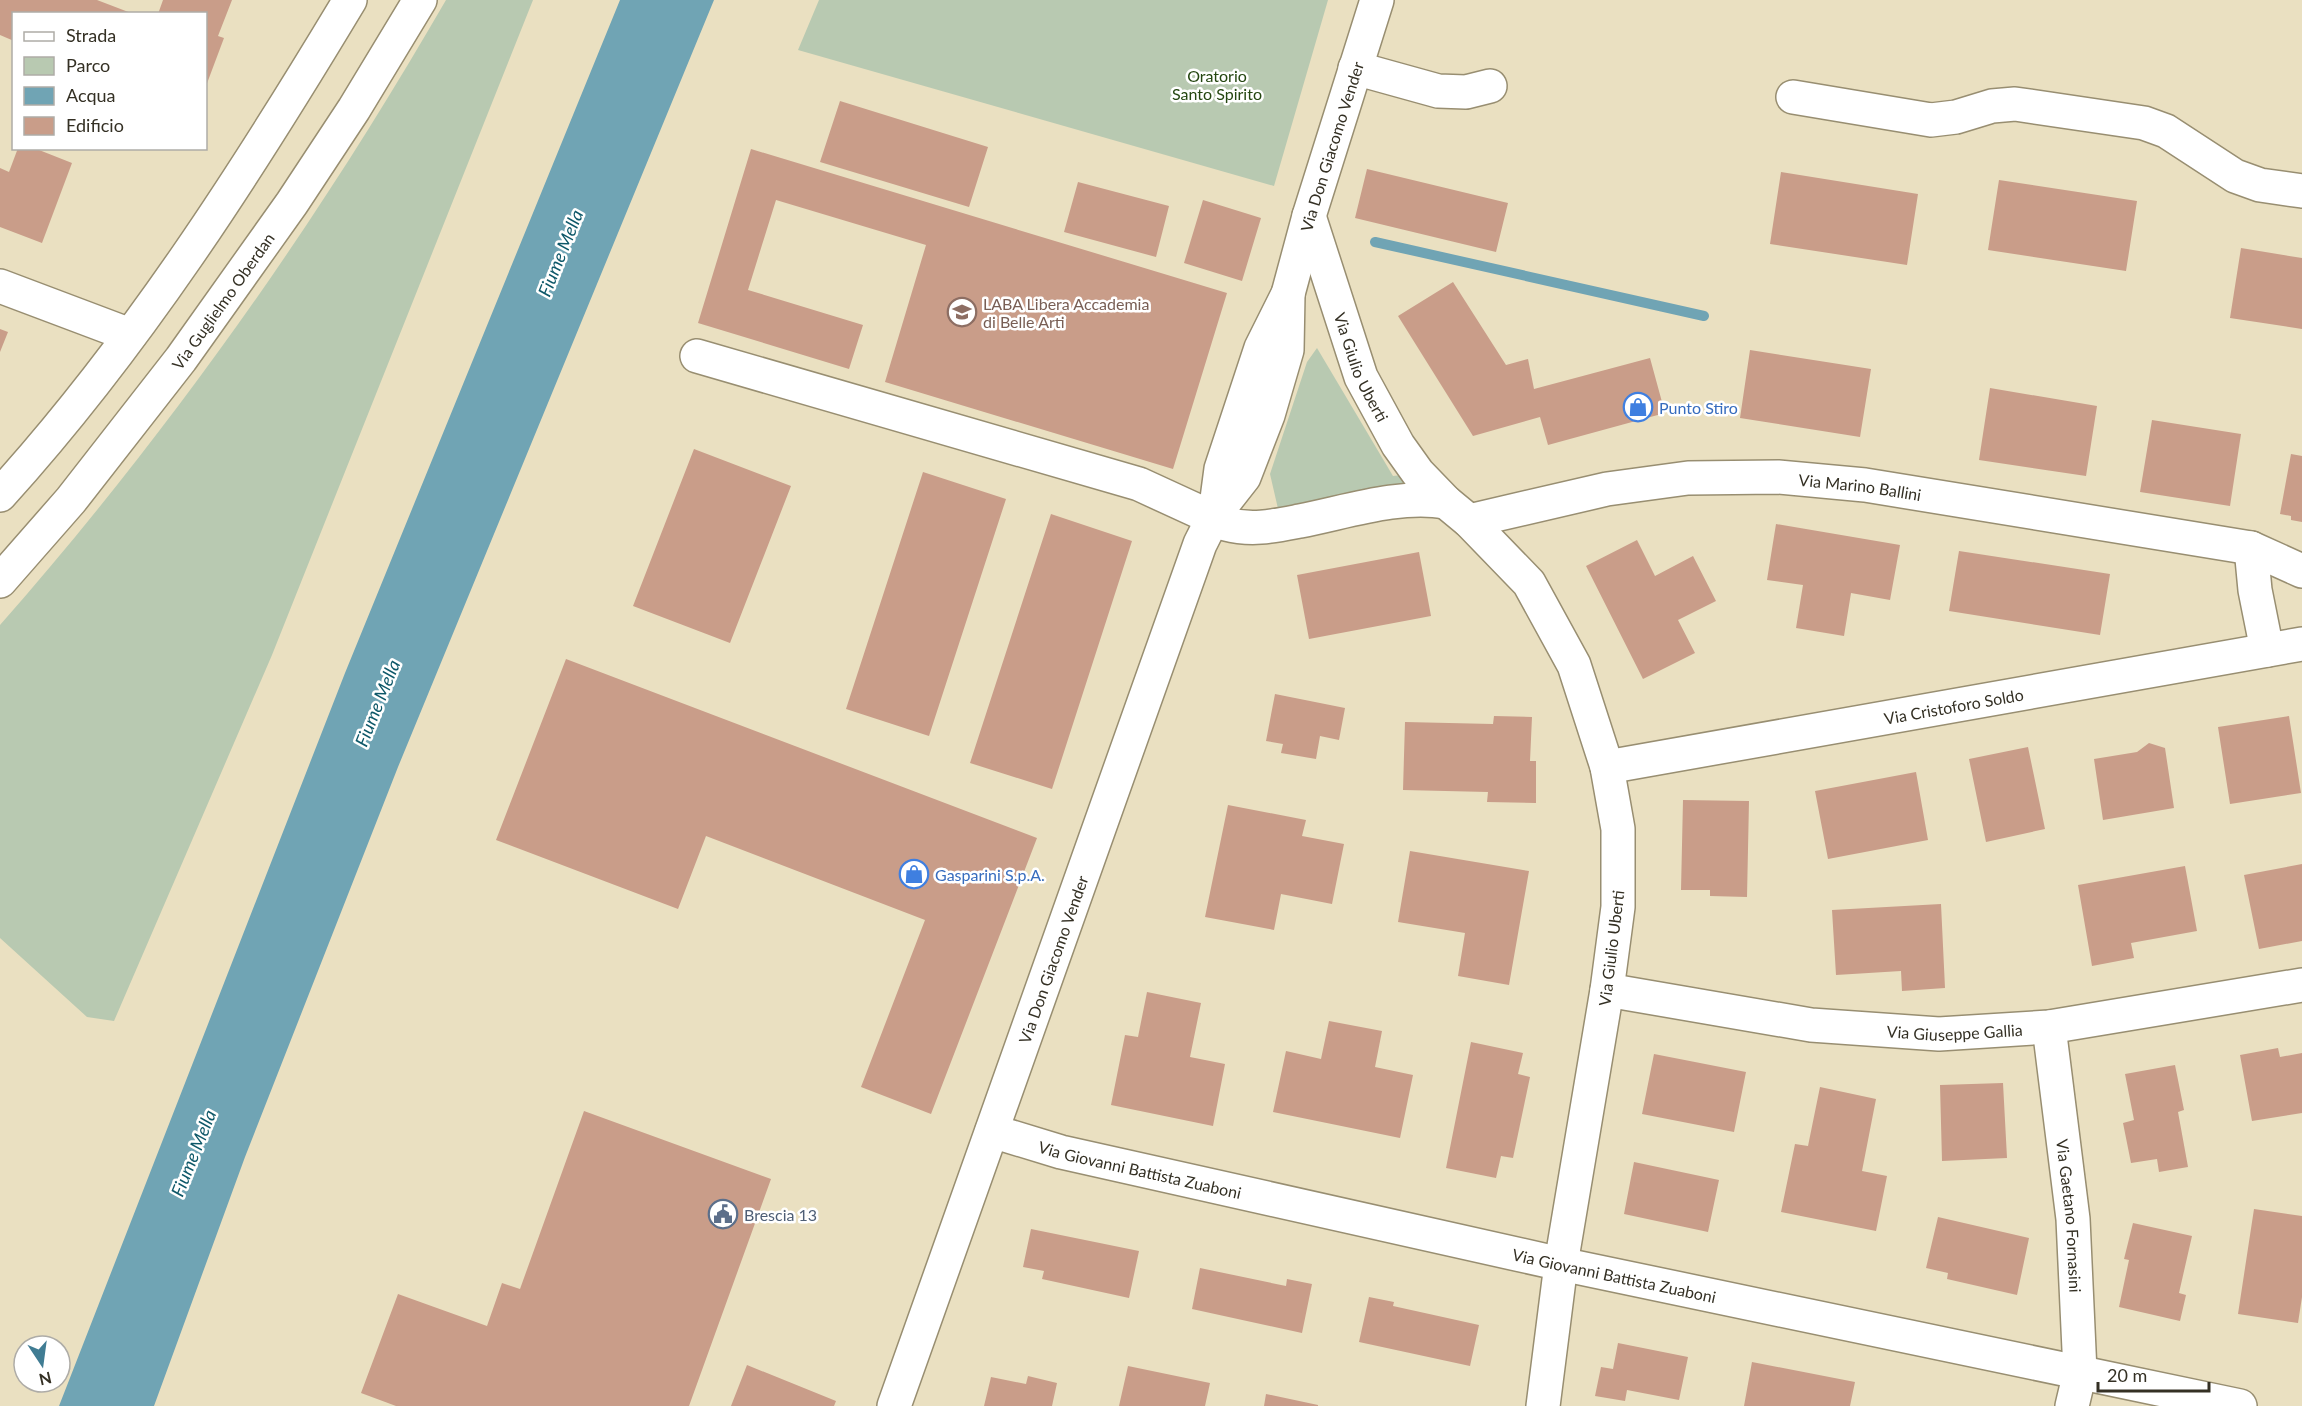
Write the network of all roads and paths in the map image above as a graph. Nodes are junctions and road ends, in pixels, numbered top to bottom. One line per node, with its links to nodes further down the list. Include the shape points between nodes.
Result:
1 (350, 0): 10 (street, via 251,163)
2 (420, 0): 17 (street, Via Guglielmo Oberdan, via 292,203 182,359 71,500)
3 (1377, 0): 4 (street, Via Don Giacomo Vender)
4 (1355, 68): 5 (street, via 1438,91 1466,92); 8 (street, Via Don Giacomo Vender)
5 (1490, 86)
6 (1793, 97): 7 (street, via 1931,120 2014,104 2144,123 2166,131 2235,176 2260,185)
7 (2302, 191)
8 (1309, 216): 13 (street, Via Giulio Uberti, via 1362,376 1408,460); 14 (street, Via Don Giacomo Vender, via 1288,294 1261,348 1221,469)
9 (0, 286): 10 (street)
10 (130, 335): 12 (street)
11 (697, 356): 14 (street, via 1139,484)
12 (0, 495)
13 (1458, 512): 14 (street, via 1411,499 1255,529 1241,528); 15 (street, Via Marino Ballini, via 1688,478 1778,477 1864,485); 20 (street, Via Giulio Uberti, via 1529,583 1574,665)
14 (1214, 516): 24 (street, Via Don Giacomo Vender, via 1200,544)
15 (2251, 548): 16 (street, Via Marino Ballini); 19 (street)
16 (2302, 571)
17 (0, 580)
18 (2302, 644): 19 (street, Via Cristoforo Soldo)
19 (2267, 650): 20 (street, Via Cristoforo Soldo)
20 (1607, 766): 22 (street, Via Giulio Uberti, via 1618,829 1618,907)
21 (2302, 984): 23 (street, Via Giuseppe Gallia)
22 (1607, 990): 23 (street, Via Giuseppe Gallia, via 1811,1025 1940,1034); 25 (street, Via Giulio Uberti)
23 (2049, 1027): 26 (street, Via Gaetano Fornasini, via 2073,1219)
24 (992, 1131): 25 (street, Via Giovanni Battista Zuaboni, via 1061,1152); 27 (street, Via Don Giacomo Vender)
25 (1561, 1264): 26 (street, Via Giovanni Battista Zuaboni); 28 (street, Via Giulio Uberti)
26 (2080, 1372): 29 (street, Via Gaetano Fornasini); 30 (street, Via Giovanni Battista Zuaboni)
27 (894, 1406)
28 (1543, 1406)
29 (2072, 1406)
30 (2240, 1406)

